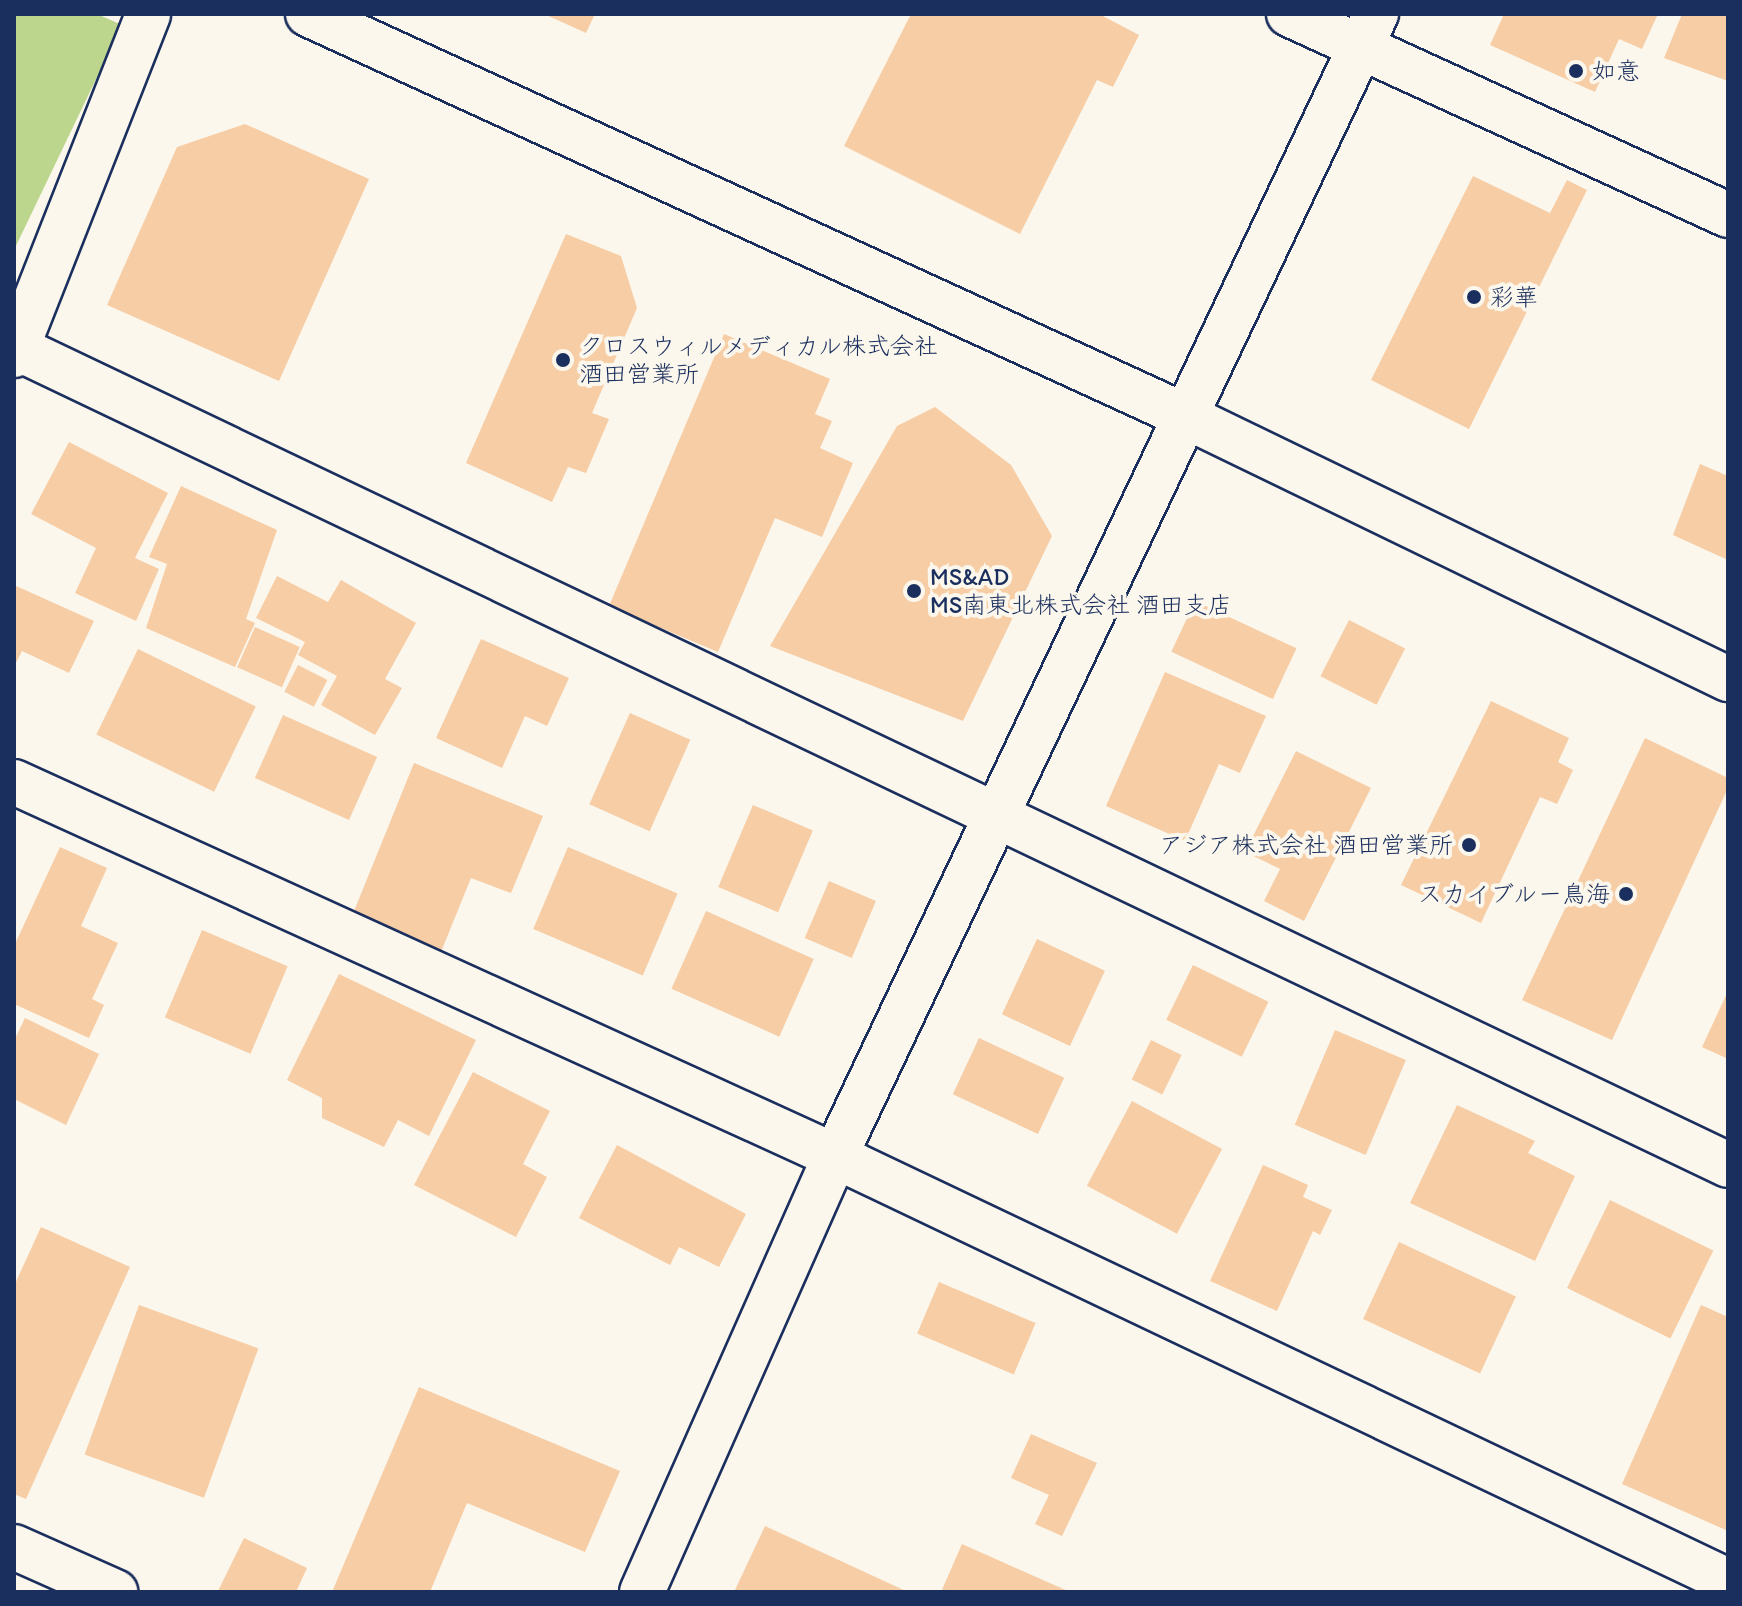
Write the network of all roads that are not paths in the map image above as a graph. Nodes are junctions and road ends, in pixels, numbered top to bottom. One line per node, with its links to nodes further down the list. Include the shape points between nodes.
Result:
1 (148, 14): 6 (street)
2 (308, 14): 7 (street)
3 (1289, 14): 4 (street)
4 (1368, 31): 5 (street); 7 (street)
5 (1728, 215)
6 (15, 351): 10 (street)
7 (1183, 415): 8 (street); 10 (street)
8 (1728, 679)
9 (14, 782): 11 (street)
10 (999, 812): 11 (street); 12 (street)
11 (835, 1156): 14 (street); 16 (street)
12 (1728, 1165)
13 (14, 1547): 15 (street)
14 (1728, 1581)
15 (115, 1592)
16 (642, 1592)

